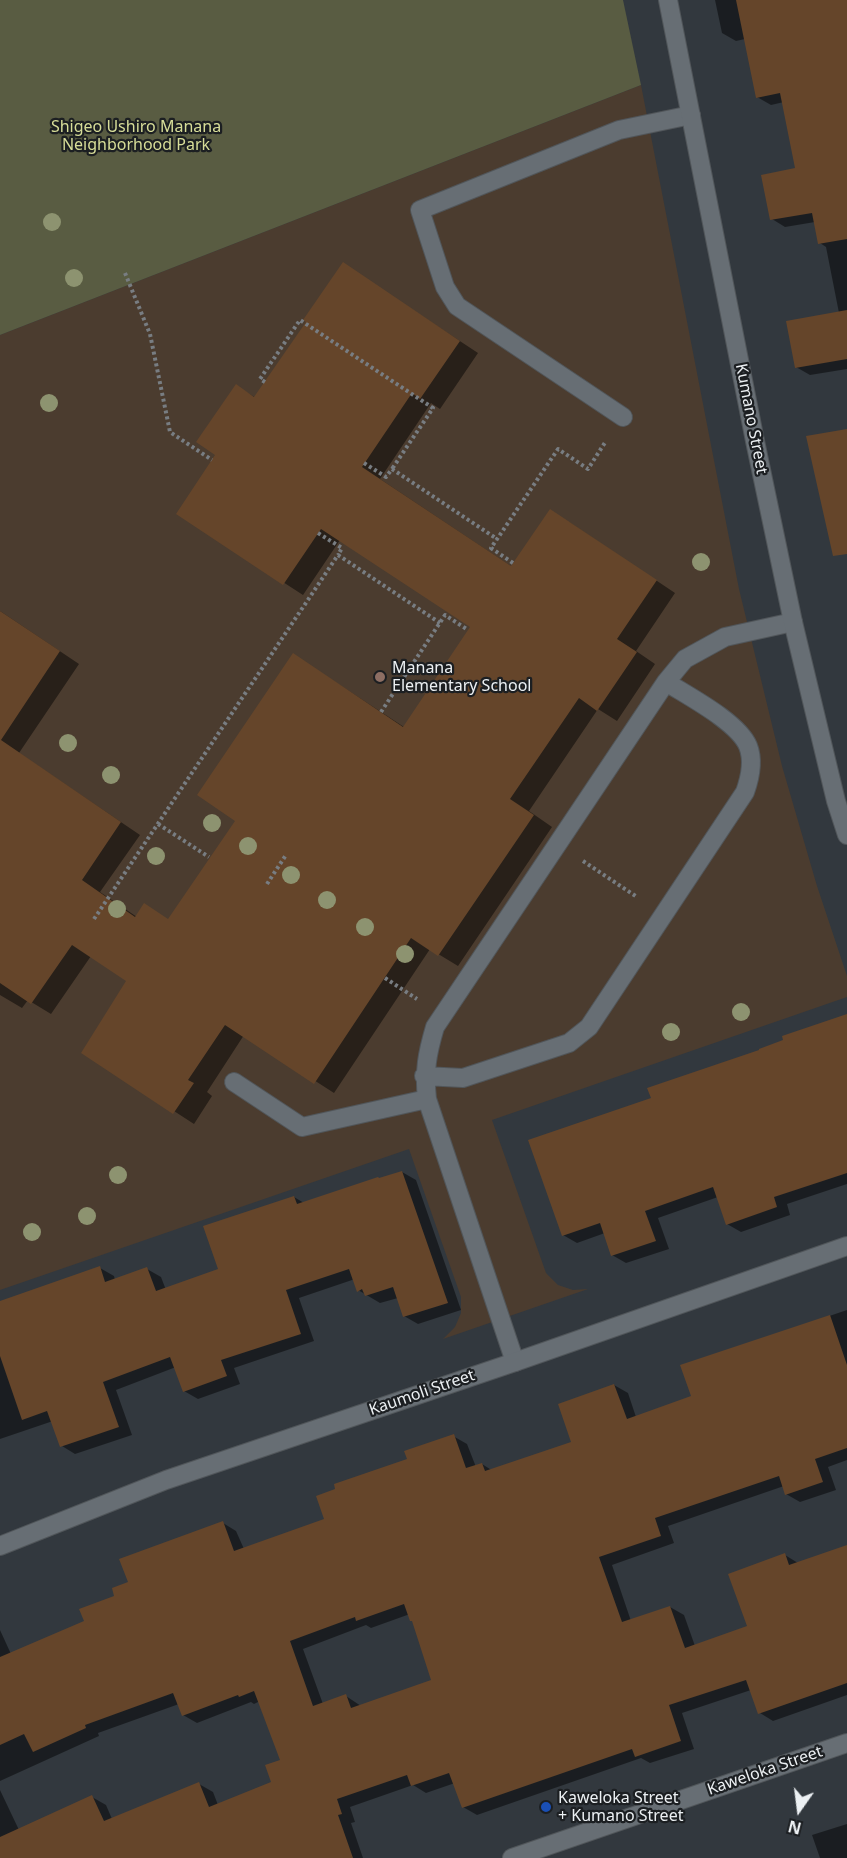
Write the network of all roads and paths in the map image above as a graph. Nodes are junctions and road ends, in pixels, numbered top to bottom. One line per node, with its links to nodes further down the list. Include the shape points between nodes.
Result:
1 (668, 0): 2 (street, Kumano Street)
2 (691, 115): 5 (street, via 619,130 420,210 446,286 458,306); 14 (street, Kumano Street)
3 (125, 273): 7 (path, via 150,334 171,432)
4 (265, 382): 9 (path, via 260,379 300,320 433,408)
5 (623, 417)
6 (611, 435): 11 (path, via 588,469 558,449)
7 (212, 460)
8 (364, 463): 9 (path, via 386,477)
9 (392, 469): 11 (path)
10 (318, 533): 12 (path, via 342,548)
11 (497, 539): 13 (path, via 491,548)
12 (338, 555): 15 (path); 19 (path)
13 (513, 563)
14 (793, 622): 17 (street, via 725,637 685,659); 20 (street, Kumano Street)
15 (440, 623): 16 (path, via 445,615); 18 (path)
16 (468, 630)
17 (666, 682): 29 (street, via 435,1027); 29 (street, via 731,724 748,745 751,772 745,792 589,1027 569,1043 463,1078)
18 (381, 712)
19 (158, 824): 22 (path); 26 (path)
20 (847, 835)
21 (286, 855): 24 (path)
22 (209, 857)
23 (583, 861): 25 (path)
24 (267, 884)
25 (646, 903)
26 (94, 919)
27 (385, 978): 28 (path)
28 (417, 999)
29 (424, 1076): 31 (street)
30 (234, 1082): 31 (street, via 302,1127)
31 (427, 1099): 33 (street)
32 (847, 1246): 33 (street, Kaumoli Street)
33 (515, 1362): 34 (street, Kaumoli Street, via 166,1480)
34 (0, 1546)
35 (847, 1743): 36 (street, Kaweloka Street)
36 (512, 1858)

